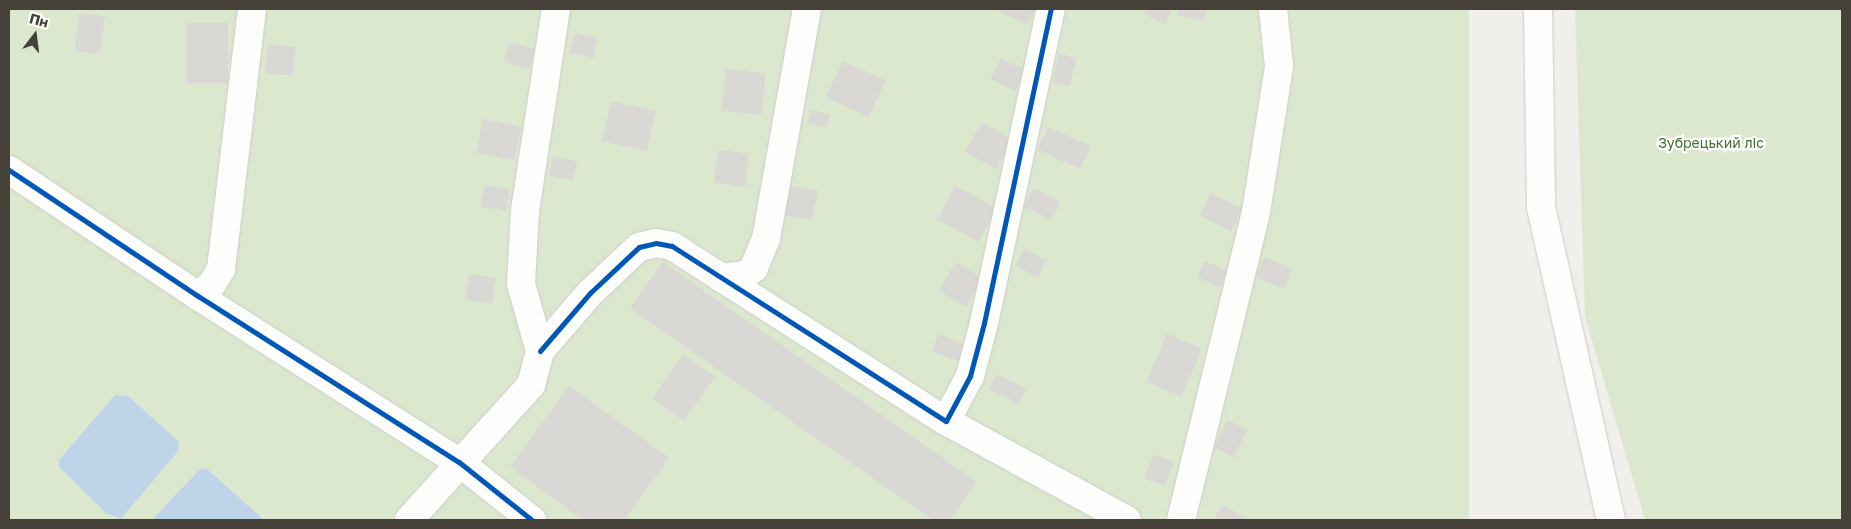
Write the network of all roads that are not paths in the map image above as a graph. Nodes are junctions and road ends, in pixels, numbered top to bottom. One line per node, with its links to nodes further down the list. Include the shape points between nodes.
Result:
1 (252, 9): 9 (street, via 221,269 212,284)
2 (556, 9): 10 (street, via 524,220 521,284)
3 (807, 9): 8 (street, via 766,240 745,276)
4 (1051, 9): 11 (street, via 980,341 970,376)
5 (1273, 9): 16 (street, via 1279,66 1256,212)
6 (1538, 9): 17 (street, via 1540,207)
7 (9, 170): 9 (street)
8 (722, 278): 10 (street, via 672,246 656,243 639,247 590,294); 11 (street)
9 (198, 296): 12 (street)
10 (540, 351): 12 (street, via 531,385 478,448)
11 (946, 420): 15 (street)
12 (459, 462): 13 (street); 14 (street)
13 (410, 520)
14 (532, 520)
15 (1127, 520)
16 (1181, 520)
17 (1611, 520)

